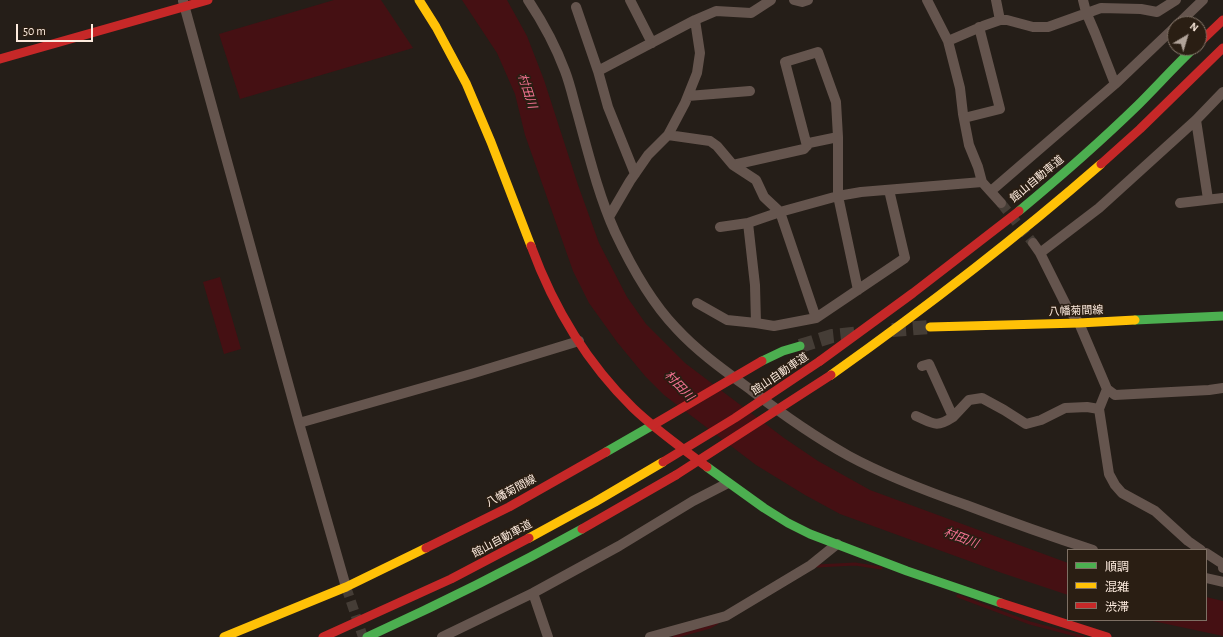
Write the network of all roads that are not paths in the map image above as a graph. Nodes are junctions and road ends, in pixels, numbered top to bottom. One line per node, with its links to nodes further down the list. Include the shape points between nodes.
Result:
1 (208, 0): 13 (main road)
2 (418, 0): 61 (main road, via 442,35 466,83 542,275)
3 (528, 0): 49 (street, via 566,71 601,197)
4 (630, 0): 24 (street)
5 (771, 0): 17 (street, via 750,13 716,11)
6 (794, 0): 7 (street)
7 (808, 0)
8 (927, 0): 23 (street)
9 (996, 0): 18 (street)
10 (1083, 0): 15 (street)
11 (1176, 0): 15 (street, via 1157,12 1101,8)
12 (1196, 2): 16 (street)
13 (184, 4): 27 (main road); 69 (street)
14 (576, 7): 28 (street)
15 (1086, 12): 18 (street, via 1048,27 1033,27); 29 (street)
16 (1185, 16)
17 (695, 20): 24 (street); 32 (street, via 700,53 697,73)
18 (1000, 20): 20 (street)
19 (1222, 20): 22 (main road)
20 (979, 28): 23 (street); 33 (street, via 1000,109)
21 (1167, 35): 29 (street)
22 (1207, 35)
23 (948, 41): 33 (street, via 960,88)
24 (652, 43): 28 (street)
25 (1223, 48): 83 (main road, bridge, via 1112,154 1016,236 831,375 676,475 583,529 498,574)
26 (1186, 56): 82 (main road, 館山自動車道, bridge, via 1064,173 1006,222 912,295 748,409 580,511 500,554)
27 (0, 58)
28 (598, 70): 39 (street, via 608,107)
29 (1115, 84): 42 (street)
30 (750, 91): 32 (street)
31 (1223, 92): 34 (street)
32 (688, 96): 35 (street)
33 (964, 118): 40 (street, via 969,145)
34 (1196, 120): 45 (street); 53 (street, via 1099,208)
35 (668, 135): 38 (street, via 710,141); 39 (street, via 648,155)
36 (838, 137): 37 (street, via 809,143); 37 (street, via 836,102 818,52 785,62); 43 (street)
37 (807, 146): 38 (street, via 804,149)
38 (733, 165): 48 (street, via 756,180 764,197)
39 (635, 174): 49 (street)
40 (982, 182): 41 (street); 42 (street)
41 (889, 190): 43 (street); 54 (street, via 905,258)
42 (991, 192): 46 (street)
43 (838, 196): 48 (street); 54 (street)
44 (1223, 198): 45 (street)
45 (1208, 200): 47 (street)
46 (1001, 203)
47 (1180, 203)
48 (780, 212): 50 (street); 57 (street)
49 (609, 217): 73 (street, via 638,277 675,327 719,366 784,415 849,456 895,478)
50 (748, 224): 51 (street); 58 (street, via 755,285)
51 (720, 227)
52 (1033, 243): 53 (street)
53 (1040, 253): 59 (street, via 1067,307)
54 (858, 290): 57 (street)
55 (697, 303): 58 (street, via 727,320)
56 (1222, 314): 59 (main road, 八幡菊間線)
57 (816, 318): 58 (street, via 774,326)
58 (756, 323)
59 (1079, 323): 60 (main road, 八幡菊間線); 65 (street)
60 (930, 327)
61 (579, 341): 69 (street); 70 (main road, via 612,386)
62 (800, 346): 70 (main road, 八幡菊間線, bridge, via 762,361)
63 (922, 366): 68 (street, via 929,364)
64 (1223, 388): 65 (street, via 1115,395)
65 (1106, 389): 66 (street)
66 (1099, 408): 68 (street, via 1065,408 1026,424 982,398 969,400); 74 (street, via 1109,474 1115,485 1122,493 1155,511)
67 (916, 416): 68 (street, via 935,424)
68 (953, 417)
69 (299, 423): 79 (street)
70 (652, 425): 71 (main road); 79 (main road, 八幡菊間線, via 509,506)
71 (728, 483): 72 (main road, via 782,519); 80 (street)
72 (837, 544): 86 (street, via 811,565 726,616); 87 (main road, via 935,581)
73 (1090, 549)
74 (1200, 549)
75 (1207, 554): 76 (street, via 1223,564)
76 (1223, 568)
77 (1207, 578): 78 (street)
78 (1223, 582)
79 (346, 586): 81 (main road, 八幡菊間線)
80 (533, 593): 84 (street); 85 (street)
81 (224, 637)
82 (323, 637)
83 (367, 637)
84 (442, 637)
85 (548, 637)
86 (650, 637)
87 (1106, 637)

